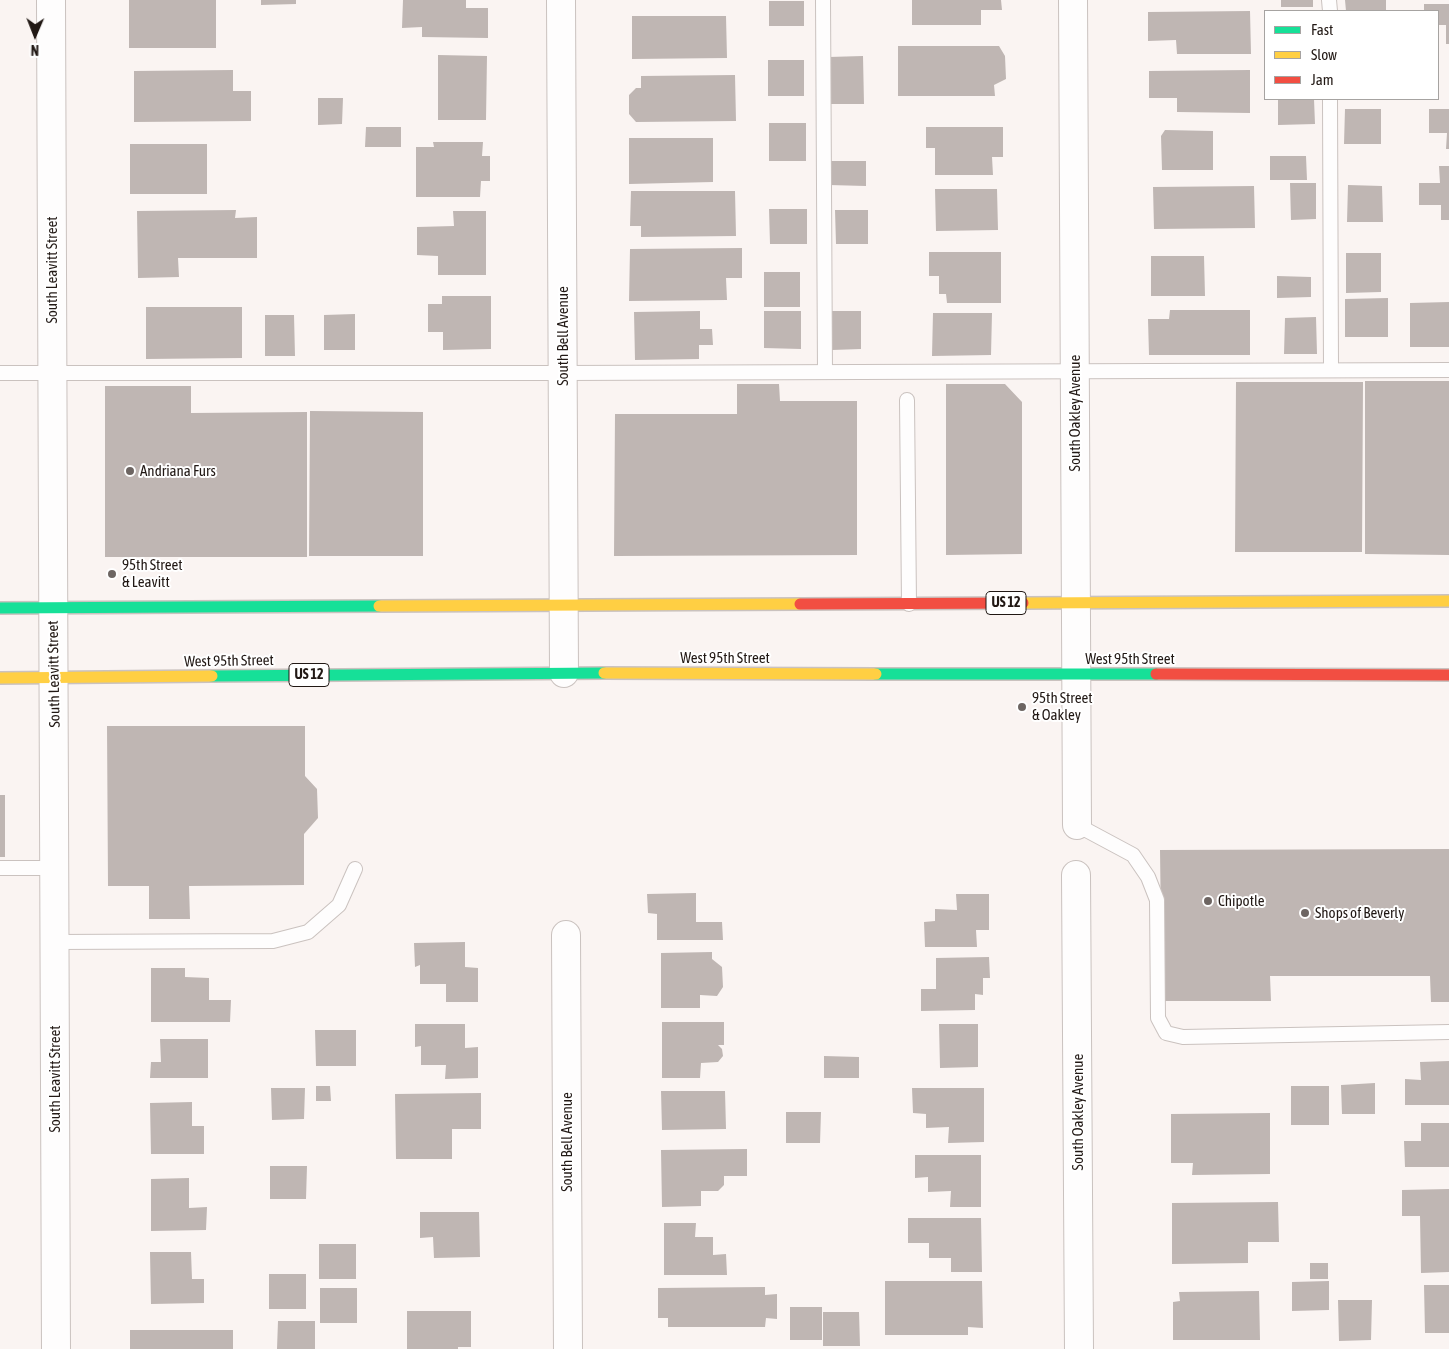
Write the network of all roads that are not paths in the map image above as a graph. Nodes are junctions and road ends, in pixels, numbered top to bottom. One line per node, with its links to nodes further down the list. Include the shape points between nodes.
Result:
1 (51, 0): 11 (street, South Leavitt Street)
2 (561, 0): 12 (street, South Bell Avenue)
3 (823, 0): 10 (lane)
4 (1073, 0): 8 (street, South Oakley Avenue)
5 (1330, 100): 6 (lane)
6 (1331, 370): 7 (lane); 8 (lane)
7 (1449, 370)
8 (1075, 371): 10 (lane); 16 (street, South Oakley Avenue)
9 (0, 372): 11 (lane)
10 (824, 372): 12 (lane)
11 (52, 373): 12 (lane); 18 (street, South Leavitt Street)
12 (563, 373): 17 (street, South Bell Avenue)
13 (907, 400): 15 (lane)
14 (1449, 601): 16 (main road, US 12)
15 (909, 604): 16 (main road, US 12); 17 (main road, US 12)
16 (1076, 604): 21 (street, South Oakley Avenue)
17 (564, 606): 18 (main road, US 12); 20 (street, South Bell Avenue)
18 (54, 607): 19 (main road, US 12); 24 (street, South Leavitt Street)
19 (0, 608)
20 (564, 673): 21 (main road, West 95th Street / US 12); 24 (main road, West 95th Street / US 12)
21 (1077, 674): 22 (main road, West 95th Street / US 12); 25 (street, South Oakley Avenue)
22 (1449, 675)
23 (0, 678): 24 (main road, West 95th Street / US 12)
24 (55, 678): 27 (street, South Leavitt Street)
25 (1077, 825): 32 (lane, via 1133,855 1148,877 1157,900 1158,1018 1166,1033 1183,1036)
26 (0, 868): 27 (lane)
27 (55, 868): 31 (street, South Leavitt Street)
28 (355, 869): 31 (lane, via 339,905 308,932 273,941)
29 (1076, 874): 35 (street, South Oakley Avenue)
30 (566, 935): 34 (street, South Bell Avenue)
31 (55, 942): 33 (street, South Leavitt Street)
32 (1449, 1032)
33 (56, 1349)
34 (568, 1349)
35 (1079, 1349)

